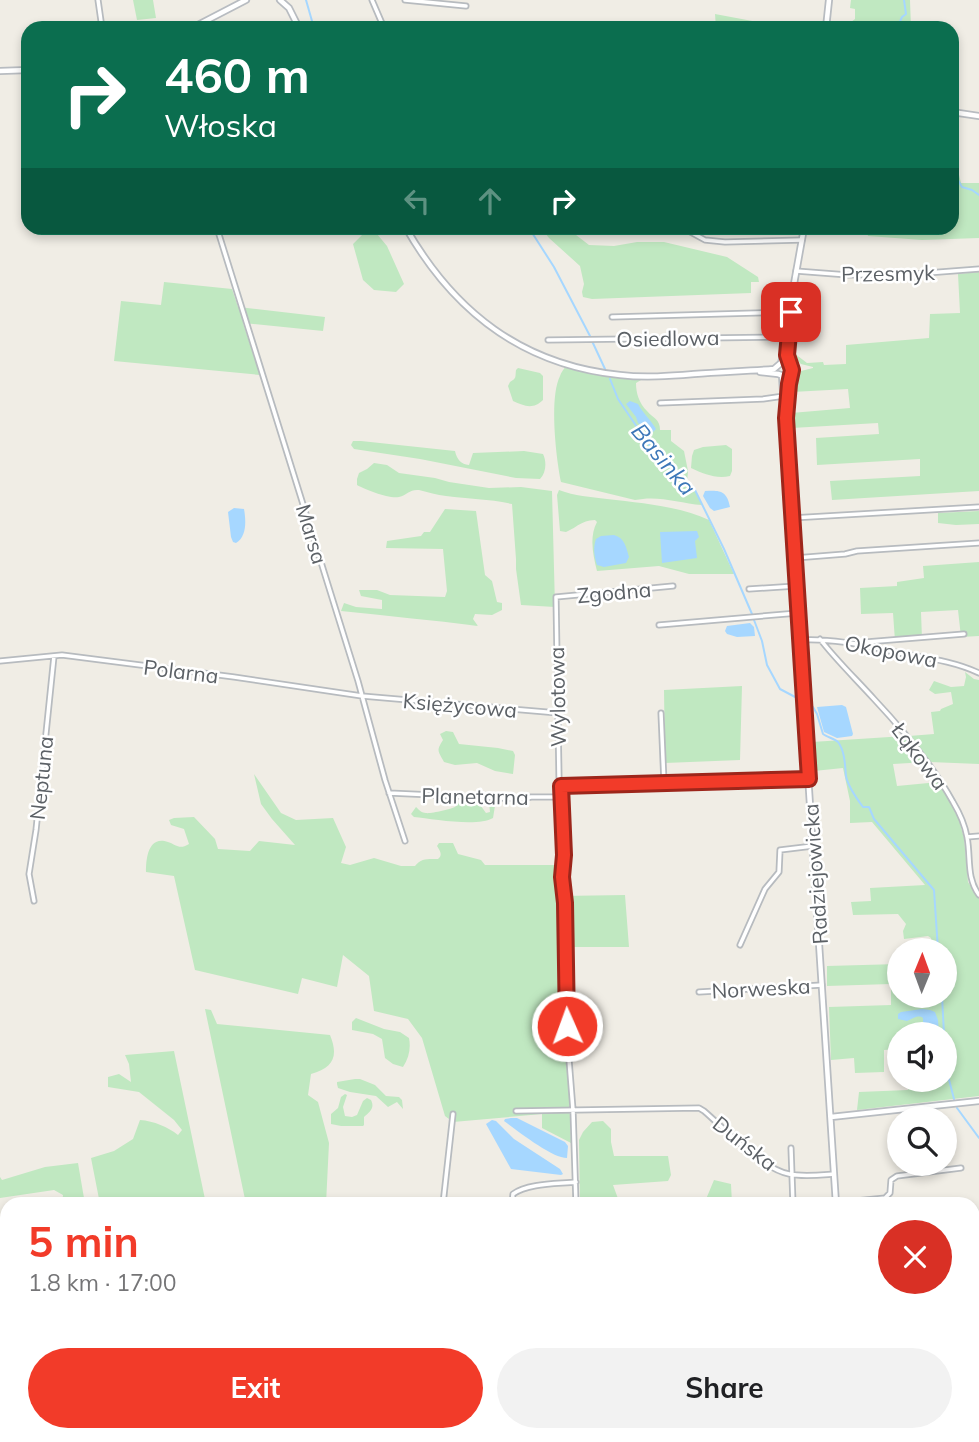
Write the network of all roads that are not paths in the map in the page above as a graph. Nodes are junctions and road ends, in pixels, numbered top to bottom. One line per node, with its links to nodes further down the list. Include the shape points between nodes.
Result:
1 (98, 0): 8 (street)
2 (372, 0): 11 (street)
3 (405, 0): 7 (street)
4 (829, 0): 12 (main road)
5 (241, 1): 9 (main road)
6 (286, 3): 10 (main road)
7 (466, 6)
8 (102, 21)
9 (204, 21)
10 (295, 21)
11 (381, 21)
12 (827, 21)
13 (21, 70): 14 (main road)
14 (0, 71)
15 (959, 113): 16 (main road)
16 (979, 116)
17 (219, 235): 54 (street, Marsa)
18 (411, 235): 30 (main road, via 432,269 461,302 504,336 542,356 631,376)
19 (695, 235): 21 (street, via 725,242)
20 (803, 235): 21 (main road)
21 (802, 240): 23 (main road)
22 (979, 269): 23 (street, Przesmyk, via 901,275)
23 (796, 271): 24 (main road)
24 (791, 312): 25 (street); 26 (main road)
25 (612, 317)
26 (787, 338): 27 (street, Osiedlowa); 28 (main road); 29 (main road)
27 (548, 340)
28 (789, 363): 29 (main road); 32 (main road)
29 (779, 365): 30 (main road); 33 (main road)
30 (752, 371): 31 (main road)
31 (763, 372): 33 (main road); 34 (main road, via 779,379)
32 (790, 373): 33 (main road); 36 (main road, Radziejowicka)
33 (781, 375): 34 (main road, Radziejowicka)
34 (784, 396): 35 (street); 36 (main road, Radziejowicka)
35 (660, 403)
36 (786, 418): 38 (main road, Radziejowicka)
37 (979, 507): 38 (street)
38 (792, 518): 40 (main road, Radziejowicka)
39 (979, 543): 40 (street)
40 (795, 558): 42 (main road, Radziejowicka)
41 (673, 586): 44 (street, Zgodna)
42 (796, 586): 43 (street); 45 (main road, Radziejowicka)
43 (750, 589)
44 (555, 597): 55 (street, Wylotowa)
45 (798, 613): 46 (street); 49 (main road, Radziejowicka)
46 (659, 625)
47 (964, 634): 50 (street, via 866,642)
48 (820, 639): 49 (street, Okopowa); 50 (street, Okopowa); 63 (street, Łąkowa, via 927,760 955,805)
49 (800, 640): 57 (main road, Radziejowicka)
50 (864, 646): 53 (street, Okopowa, via 957,664)
51 (54, 656): 52 (street, Polarna); 54 (street, Polarna); 67 (street, Neptuna, via 29,874)
52 (0, 661)
53 (979, 673)
54 (362, 696): 55 (street, Księżycowa); 60 (street, Marsa)
55 (558, 713): 59 (street, Wylotowa)
56 (661, 713): 58 (street)
57 (809, 779): 58 (street); 65 (main road, Radziejowicka)
58 (664, 783): 59 (street)
59 (561, 786): 61 (street, Wylotowa)
60 (389, 793): 61 (street, Planetarna); 64 (street, Marsa)
61 (561, 797): 73 (street, Wylotowa)
62 (979, 836): 63 (street)
63 (967, 837): 66 (street, Łąkowa, via 970,875)
64 (405, 841)
65 (813, 846): 68 (street, via 780,850 779,872 765,890); 69 (main road, Radziejowicka)
66 (979, 895)
67 (34, 901)
68 (740, 945)
69 (822, 985): 70 (street, Norweska); 75 (main road, Radziejowicka)
70 (699, 992)
71 (979, 1101): 75 (main road)
72 (516, 1111): 73 (street, Duńska)
73 (573, 1111): 79 (street, Duńska, via 702,1109 754,1155); 80 (street, Wylotowa)
74 (453, 1114): 81 (street)
75 (831, 1117): 78 (main road, Radziejowicka)
76 (791, 1148): 79 (street)
77 (961, 1168): 86 (street, via 897,1176)
78 (834, 1174): 79 (street, Duńska); 85 (main road, Radziejowicka)
79 (793, 1175): 84 (street)
80 (576, 1182): 82 (street, via 519,1189); 83 (street, Wylotowa)
81 (444, 1197)
82 (513, 1197)
83 (576, 1197)
84 (793, 1197)
85 (836, 1197)
86 (886, 1197)

